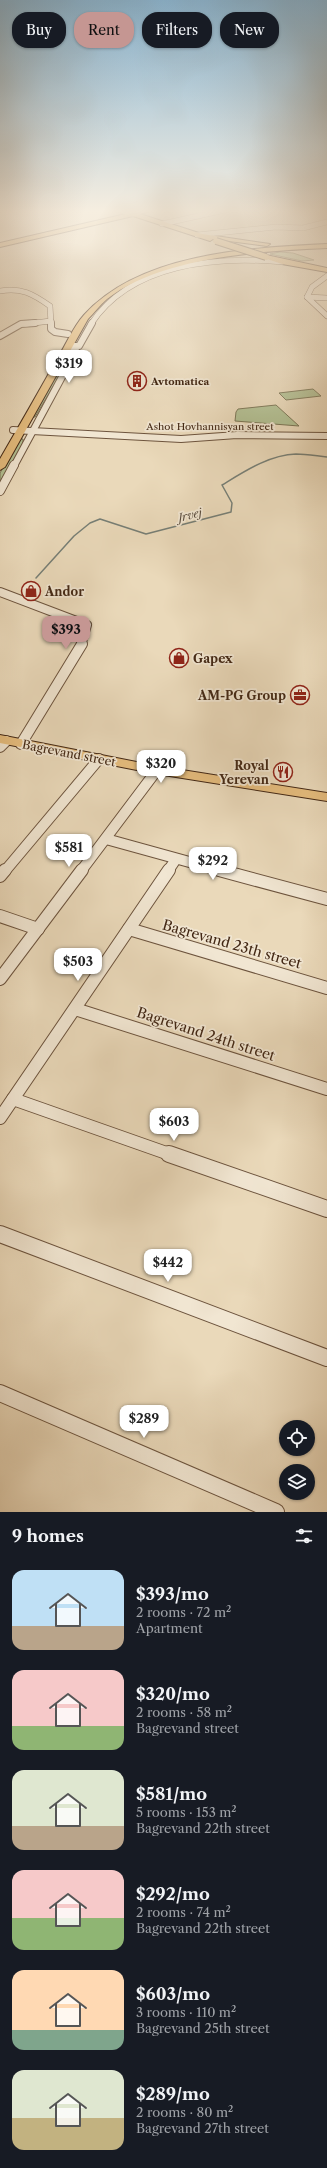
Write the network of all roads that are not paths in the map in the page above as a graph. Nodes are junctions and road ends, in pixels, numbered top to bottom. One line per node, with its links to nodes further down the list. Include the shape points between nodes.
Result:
1 (128, 281): 11 (main road, via 96,299)
2 (135, 281): 7 (main road)
3 (145, 281): 6 (street)
4 (316, 281): 8 (street)
5 (0, 291): 12 (street, via 20,288 33,294 50,306)
6 (120, 294): 7 (main road); 15 (street, via 94,318 80,346)
7 (105, 297): 11 (main road)
8 (307, 297): 9 (street); 10 (street)
9 (327, 298)
10 (327, 316)
11 (82, 318): 13 (main road); 15 (main road)
12 (51, 321): 13 (street, via 53,331); 14 (street, via 21,324)
13 (68, 334): 15 (main road)
14 (0, 336)
15 (67, 348): 16 (main road); 17 (street, via 76,351)
16 (17, 430): 17 (street, Ashot Hovhannisyan street); 19 (main road); 20 (main road)
17 (33, 431): 18 (street, Ashot Hovhannisyan street, via 181,439 237,435); 21 (street)
18 (327, 436)
19 (0, 450)
20 (0, 467)
21 (0, 490)
22 (0, 592): 24 (street, via 87,625 84,640)
23 (2, 742): 24 (main road, Bagrevand street)
24 (21, 744): 25 (main road, Bagrevand street)
25 (99, 759): 26 (main road, Bagrevand street); 30 (street)
26 (157, 770): 27 (main road, Bagrevand street); 28 (street)
27 (327, 797)
28 (106, 839): 29 (street); 33 (street)
29 (176, 859): 31 (street); 34 (street)
30 (0, 876)
31 (327, 899)
32 (0, 916): 33 (street)
33 (38, 929): 35 (street)
34 (129, 929): 36 (street, Bagrevand 23th street); 37 (street)
35 (0, 979)
36 (327, 988)
37 (75, 1009): 38 (street, Bagrevand 24th street); 39 (street)
38 (327, 1090)
39 (13, 1099): 40 (street); 41 (street)
40 (0, 1118)
41 (327, 1209)
42 (0, 1234): 43 (street)
43 (327, 1358)
44 (0, 1393): 45 (street)
45 (276, 1512)

